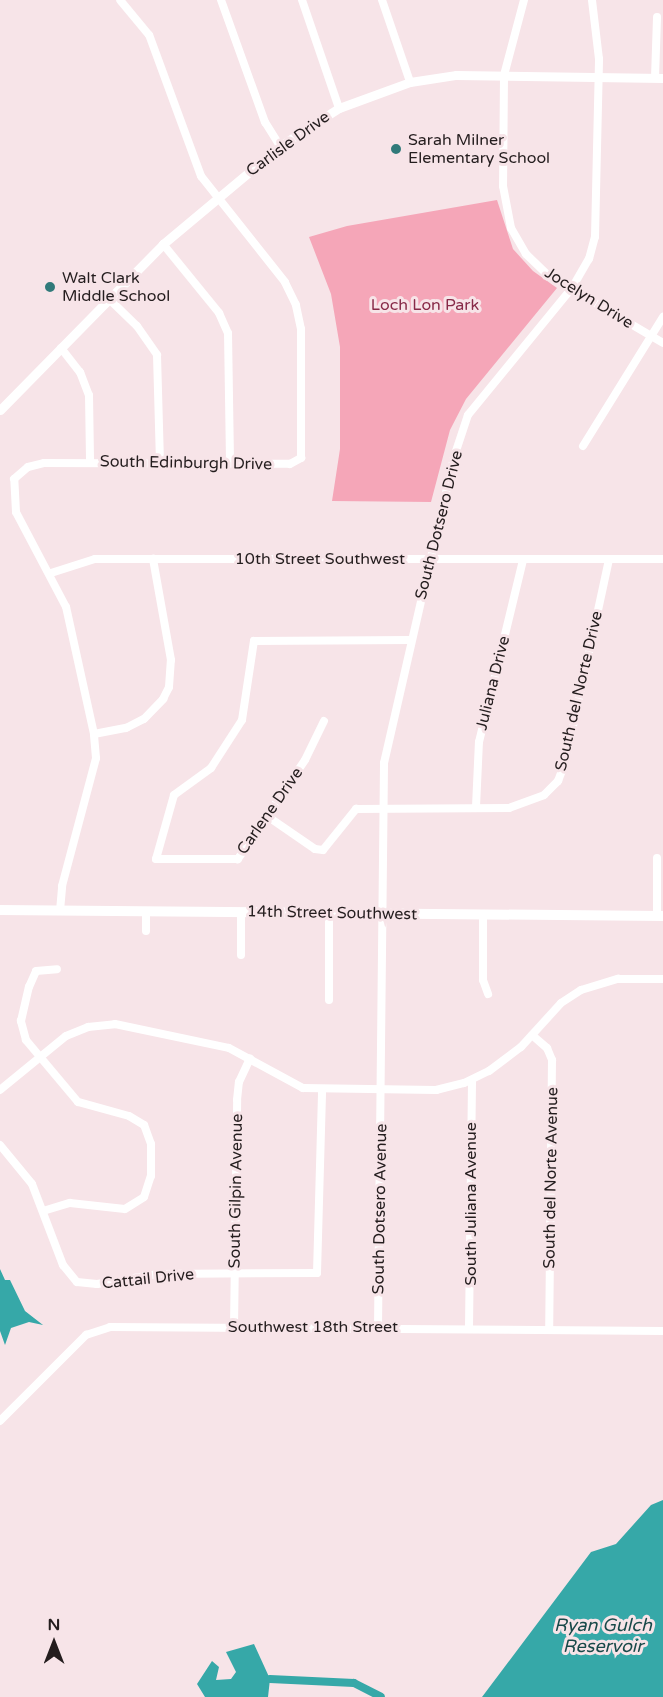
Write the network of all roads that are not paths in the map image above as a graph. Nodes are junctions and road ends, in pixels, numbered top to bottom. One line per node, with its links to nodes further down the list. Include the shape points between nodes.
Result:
1 (121, 0): 14 (street, South Edinburgh Drive, via 149,35 196,166)
2 (220, 0): 13 (street, via 265,122)
3 (302, 0): 12 (street)
4 (382, 0): 11 (street)
5 (524, 0): 8 (street, Jocelyn Drive)
6 (592, 0): 9 (street, South Dotsero Drive)
7 (657, 17): 10 (street)
8 (504, 75): 9 (street, Carlisle Drive); 11 (street, Carlisle Drive, via 456,75); 16 (street, Jocelyn Drive, via 503,186 508,218 526,255 549,276)
9 (599, 78): 10 (street, Carlisle Drive); 16 (street, South Dotsero Drive, via 598,216 588,259)
10 (659, 78)
11 (410, 82): 12 (street, Carlisle Drive)
12 (339, 108): 13 (street, Carlisle Drive)
13 (280, 146): 14 (street, Carlisle Drive)
14 (216, 197): 15 (street, Carlisle Drive); 26 (street, South Edinburgh Drive, via 288,287 300,329 300,460 290,464)
15 (163, 244): 17 (street, Carlisle Drive); 26 (street, via 219,313 228,333)
16 (572, 288): 19 (street, Jocelyn Drive); 28 (street, South Dotsero Drive, via 468,415)
17 (108, 298): 21 (street, Carlisle Drive); 25 (street, via 137,326 157,356)
18 (663, 317): 19 (street)
19 (651, 336): 20 (street, Jocelyn Drive); 23 (street)
20 (663, 343)
21 (61, 348): 22 (street, Carlisle Drive); 24 (street, via 80,372 89,395)
22 (0, 410)
23 (583, 446)
24 (90, 462): 25 (street, South Edinburgh Drive); 32 (street, South Edinburgh Drive, via 33,465 14,479 16,512)
25 (160, 462): 26 (street, South Edinburgh Drive)
26 (230, 462)
27 (153, 559): 28 (street, 10th Street Southwest); 32 (street, 10th Street Southwest, via 95,559); 35 (street, via 171,660 169,687 155,710 144,719 126,728)
28 (430, 559): 30 (street, 10th Street Southwest); 33 (street, South Dotsero Drive)
29 (663, 559): 31 (street, 10th Street Southwest)
30 (524, 560): 31 (street, 10th Street Southwest); 37 (street, Juliana Drive, via 478,742)
31 (609, 560): 37 (street, South del Norte Drive, via 568,752 558,781 529,804)
32 (51, 573): 35 (street, South Edinburgh Drive, via 66,607)
33 (411, 640): 36 (street, South Dotsero Drive, via 384,764); 38 (street, Carlene Drive, via 253,643 243,720 211,768 174,795 155,857 236,860)
34 (324, 721): 38 (street, Carlene Drive, via 305,760)
35 (94, 734): 41 (street, South Edinburgh Drive, via 96,758 62,886)
36 (385, 806): 37 (street, South del Norte Drive); 38 (street, South del Norte Drive, via 354,810 323,850 315,849); 45 (street, South Dotsero Drive)
37 (476, 807)
38 (267, 816)
39 (657, 858): 47 (street)
40 (0, 910): 41 (main road, 14th Street Southwest)
41 (60, 911): 42 (main road, 14th Street Southwest)
42 (146, 911): 43 (main road, 14th Street Southwest); 48 (street)
43 (241, 912): 44 (main road, 14th Street Southwest); 49 (street)
44 (329, 913): 45 (main road, 14th Street Southwest); 53 (street)
45 (384, 914): 46 (main road, 14th Street Southwest); 60 (street, South Dotsero Drive)
46 (483, 914): 47 (main road, 14th Street Southwest); 52 (street, via 483,980)
47 (660, 916)
48 (146, 931)
49 (242, 955)
50 (57, 969): 55 (street, via 36,971 22,1010 23,1032)
51 (663, 979): 54 (street, via 618,979 580,990 561,1003)
52 (488, 994)
53 (329, 1000)
54 (532, 1035): 57 (street, via 505,1060); 67 (street, South del Norte Avenue, via 549,1052 552,1066)
55 (39, 1058): 56 (street, via 72,1032 114,1024 223,1046); 58 (street); 62 (street, via 78,1102 141,1122 151,1144 150,1184 137,1204 120,1209 70,1203)
56 (250, 1058): 59 (street, via 297,1086); 63 (street, South Gilpin Avenue, via 238,1094)
57 (472, 1080): 60 (street, via 436,1090); 66 (street, South Juliana Avenue)
58 (0, 1090)
59 (322, 1090): 60 (street); 63 (street, via 320,1270 310,1274)
60 (382, 1090): 65 (street, South Dotsero Avenue)
61 (0, 1145): 62 (street, Cattail Drive, via 29,1180)
62 (43, 1211): 63 (street, Cattail Drive, via 63,1265 76,1282 97,1284 158,1274)
63 (235, 1273): 64 (street, South Gilpin Avenue)
64 (234, 1327): 65 (street, Southwest 18th Street); 69 (street, Southwest 18th Street, via 97,1329 86,1335)
65 (378, 1328): 66 (street, Southwest 18th Street)
66 (470, 1328): 67 (street, Southwest 18th Street)
67 (549, 1329): 68 (street, Southwest 18th Street)
68 (663, 1331)
69 (0, 1421)

